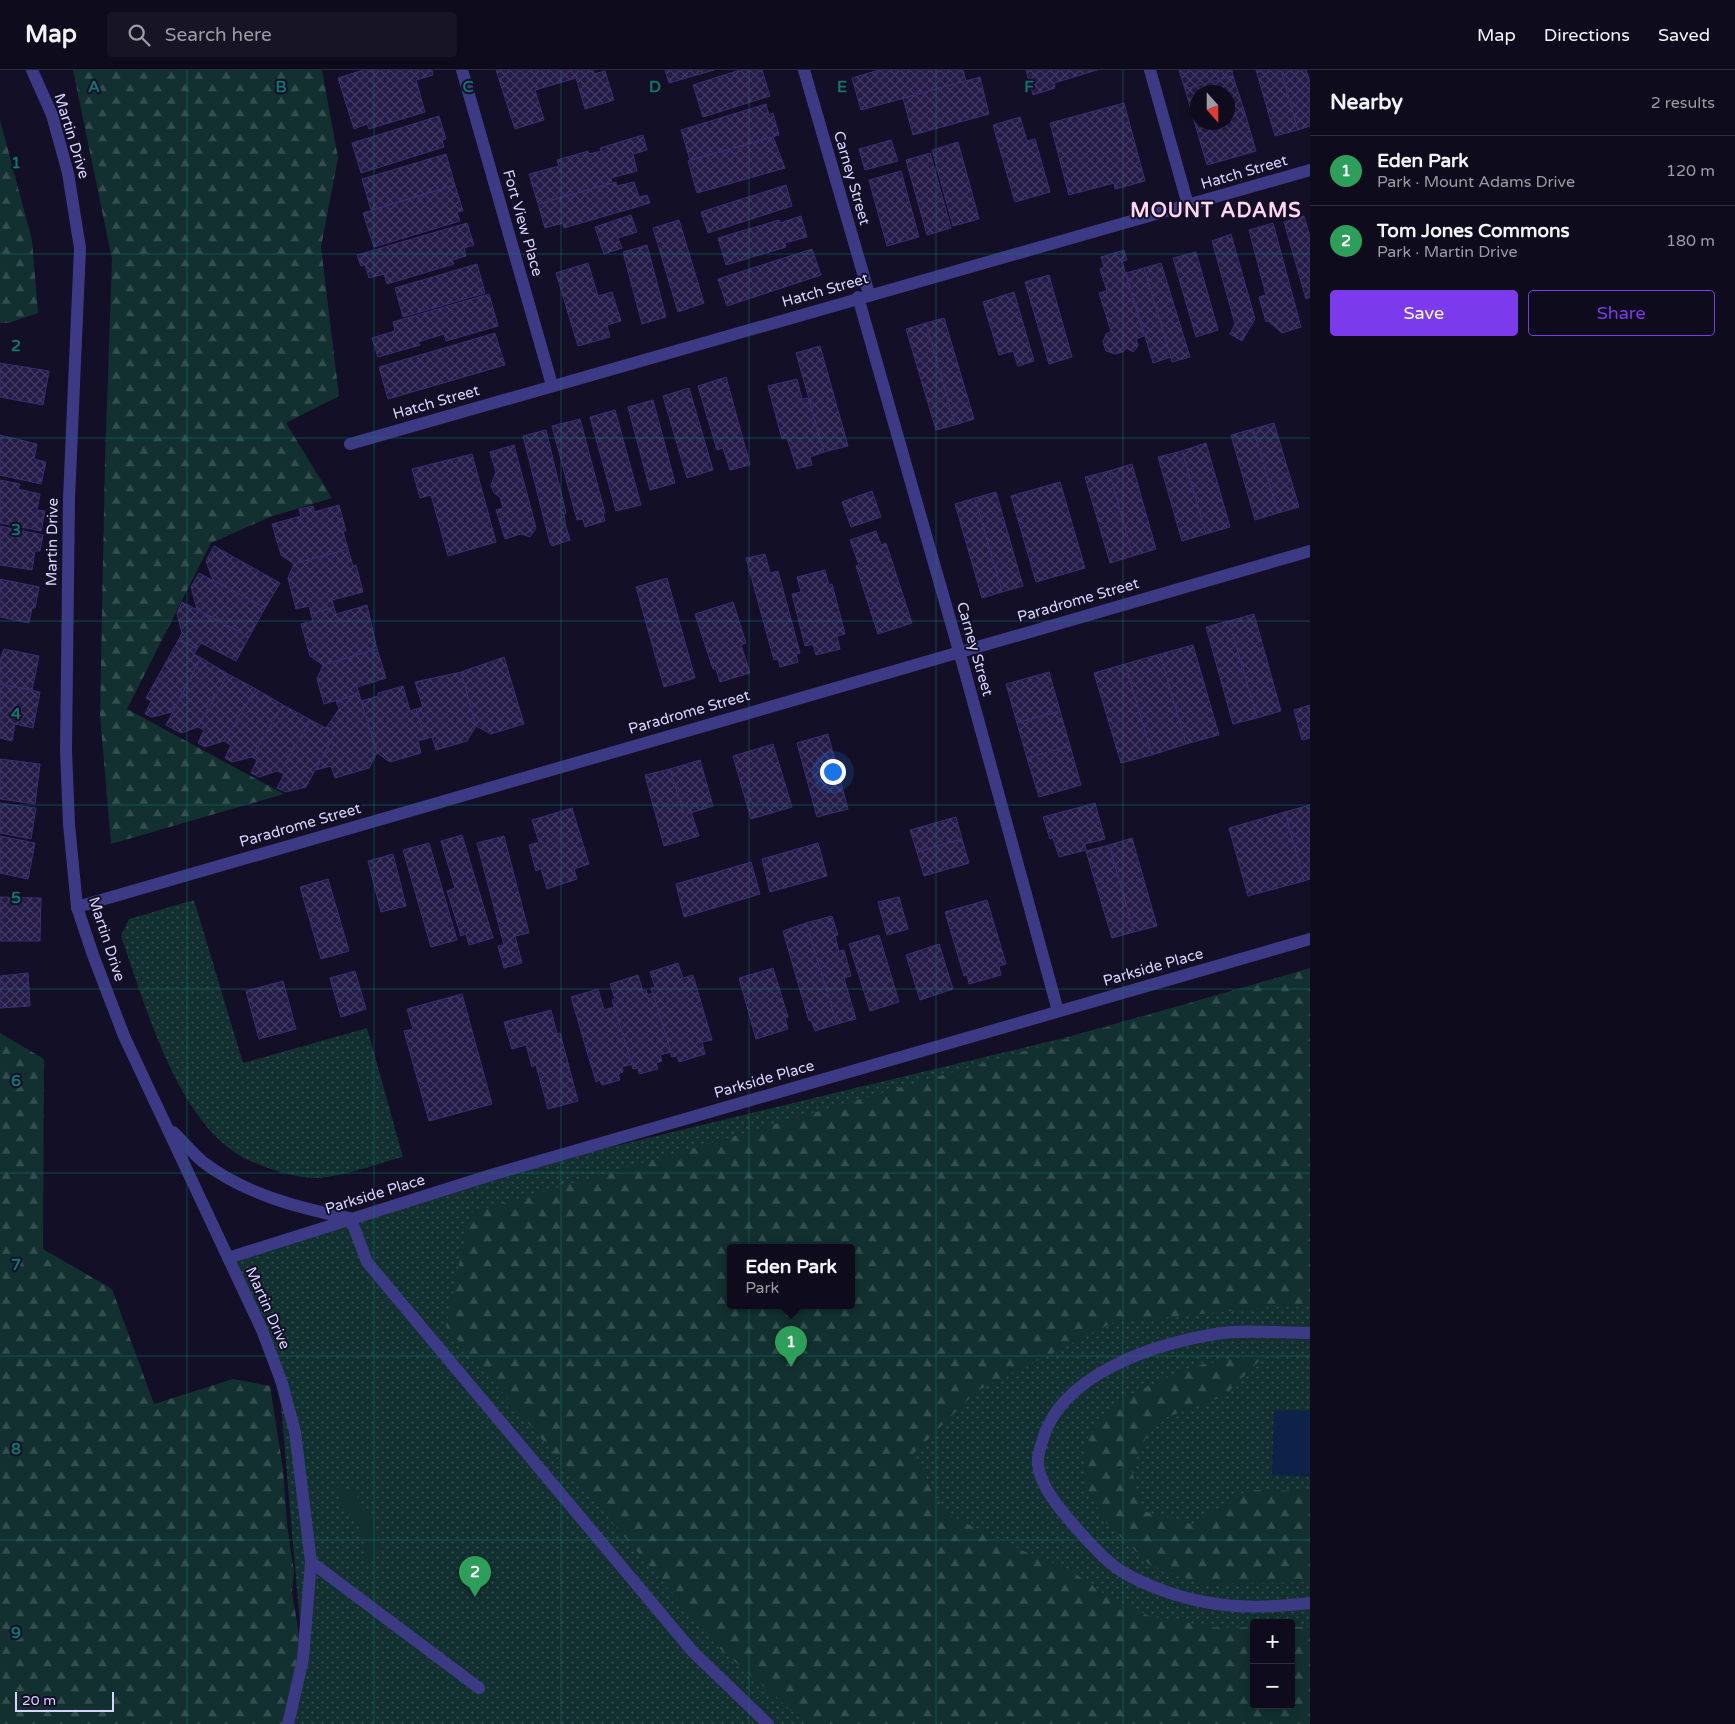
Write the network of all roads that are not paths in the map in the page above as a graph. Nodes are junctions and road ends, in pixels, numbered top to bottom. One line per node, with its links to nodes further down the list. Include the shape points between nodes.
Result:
1 (32, 70): 12 (street, Martin Drive, via 52,115 68,173 80,248 69,499 66,750)
2 (462, 70): 8 (street, Fort View Place)
3 (804, 70): 7 (street, Carney Street)
4 (1150, 70): 6 (street)
5 (1310, 170): 6 (street, Hatch Street)
6 (1188, 205): 7 (street, Hatch Street)
7 (863, 296): 8 (street, Hatch Street); 11 (street, Carney Street)
8 (552, 385): 9 (street, Hatch Street)
9 (350, 444)
10 (1310, 551): 11 (street, Paradrome Street)
11 (959, 651): 12 (street, Paradrome Street); 14 (street, Carney Street)
12 (77, 907): 15 (street, Martin Drive, via 114,1011)
13 (1310, 939): 14 (street, Parkside Place)
14 (1058, 1011): 16 (street, Parkside Place)
15 (167, 1125): 16 (street, via 203,1162 238,1183 299,1208); 17 (street, Martin Drive)
16 (351, 1218): 17 (street, Parkside Place); 23 (street, via 367,1262 694,1652)
17 (228, 1258): 19 (street, Martin Drive, via 262,1330 295,1432)
18 (1310, 1333): 20 (street, via 1218,1333 1163,1345 1111,1368 1070,1394 1056,1409 1046,1426 1038,1456 1045,1484 1065,1515 1122,1572 1160,1589 1203,1602 1242,1607)
19 (311, 1562): 21 (street); 22 (street, Martin Drive, via 303,1659)
20 (1310, 1603)
21 (479, 1688)
22 (288, 1724)
23 (768, 1724)

